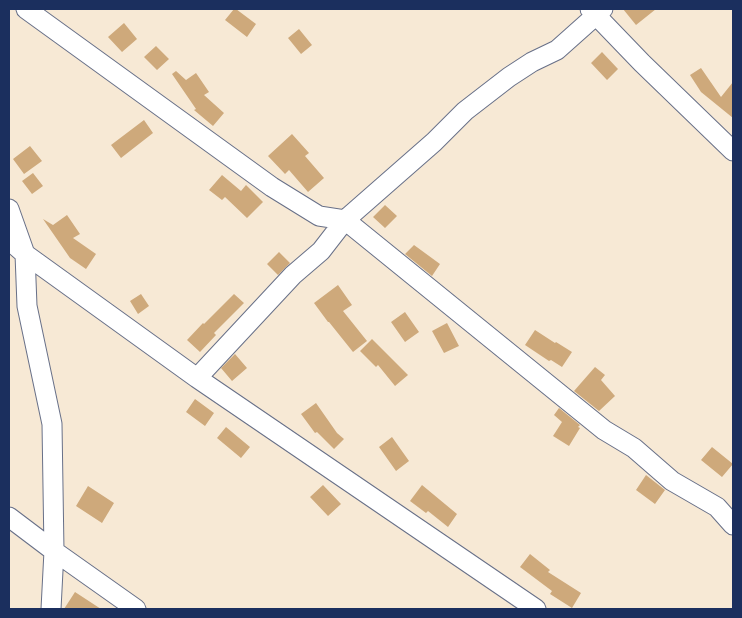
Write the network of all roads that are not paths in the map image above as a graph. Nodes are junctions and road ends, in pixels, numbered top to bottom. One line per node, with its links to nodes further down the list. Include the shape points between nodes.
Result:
1 (26, 9): 5 (street, via 272,187 319,216)
2 (596, 11): 3 (street, via 642,63); 5 (street, via 557,50 509,77 464,111 434,142)
3 (733, 151)
4 (9, 209): 7 (street)
5 (345, 220): 8 (street, via 321,251 293,275); 10 (street, via 604,430 634,448 672,480 717,507)
6 (9, 240): 7 (street)
7 (24, 254): 8 (street); 11 (street, via 27,306 52,424)
8 (197, 378): 14 (street)
9 (9, 517): 11 (street)
10 (733, 525)
11 (54, 551): 12 (street); 13 (street)
12 (51, 609)
13 (136, 609)
14 (536, 609)

